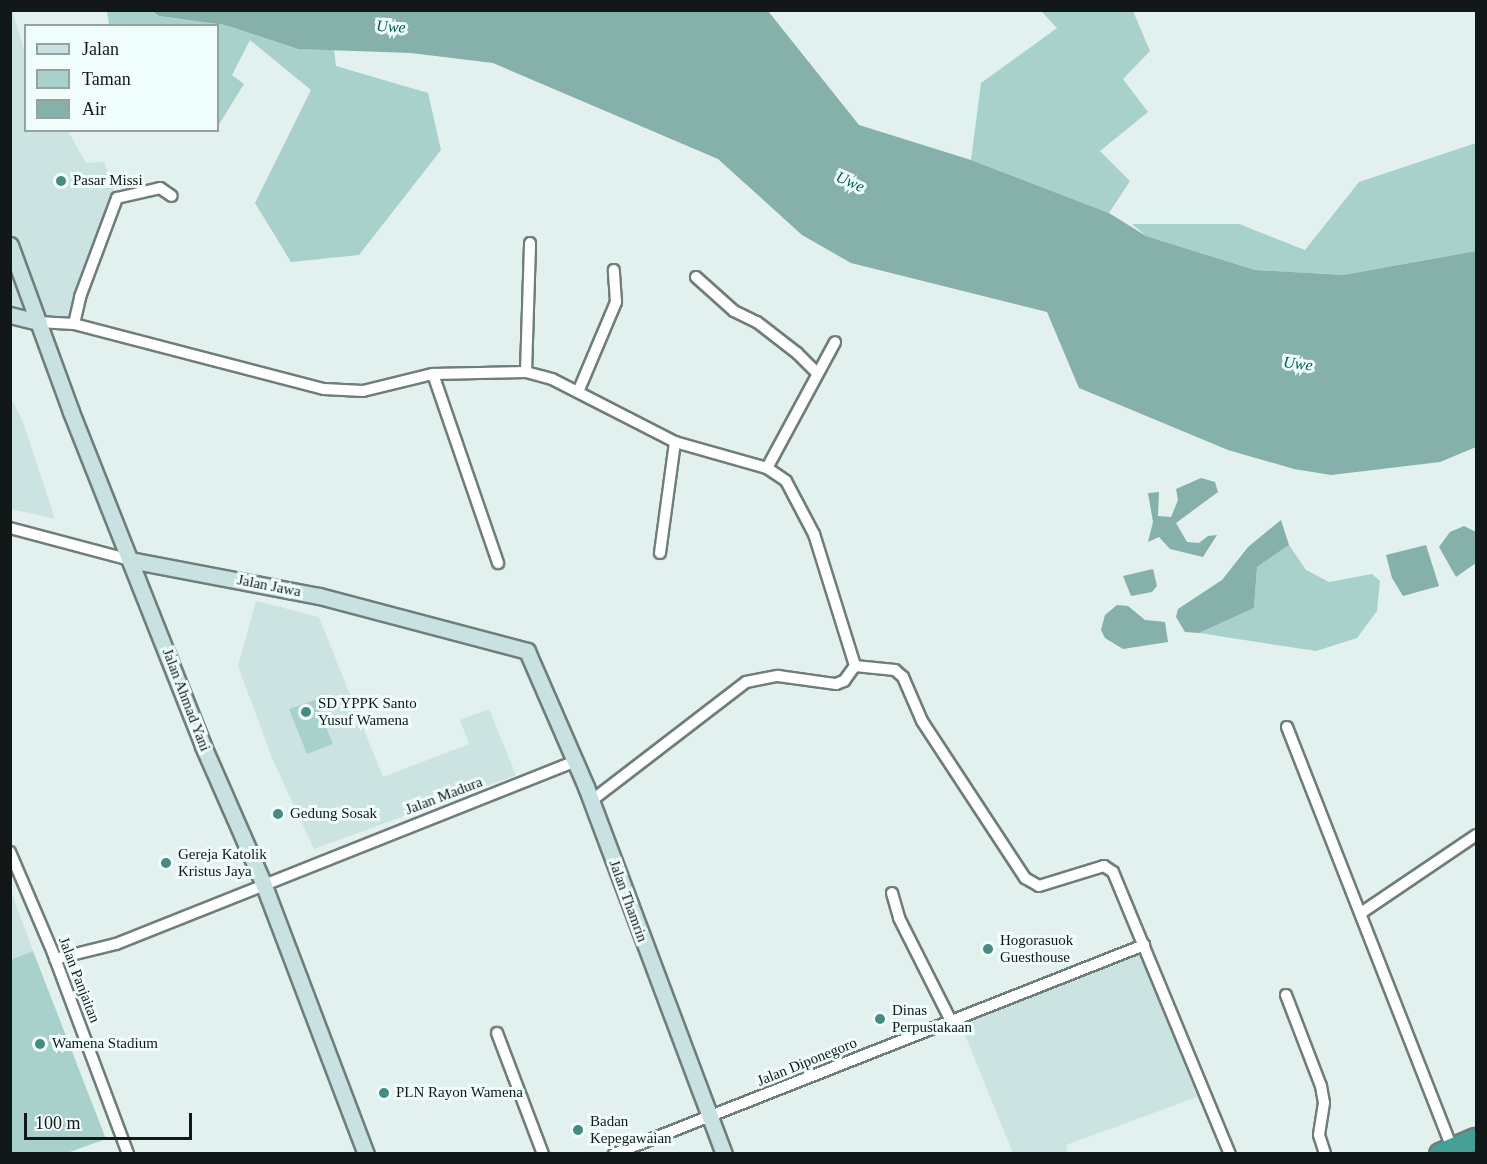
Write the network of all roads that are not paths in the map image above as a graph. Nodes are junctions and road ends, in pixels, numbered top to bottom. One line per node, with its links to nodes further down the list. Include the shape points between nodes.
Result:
1 (172, 196): 8 (street, via 160,188 117,198 80,297)
2 (530, 243): 10 (street)
3 (10, 245): 7 (main road, Jalan Ahmad Yani)
4 (614, 270): 13 (street, via 616,302)
5 (696, 277): 11 (street, via 734,311 757,322 804,358)
6 (10, 315): 7 (main road)
7 (38, 322): 8 (street); 18 (main road, Jalan Ahmad Yani)
8 (74, 324): 12 (street, via 324,390 363,391)
9 (835, 342): 11 (street)
10 (526, 372): 12 (street); 13 (street)
11 (817, 373): 15 (street)
12 (433, 374): 19 (street)
13 (578, 392): 14 (street)
14 (675, 442): 15 (street); 17 (street)
15 (767, 468): 21 (street, via 786,481 814,534)
16 (10, 528): 18 (street, Jalan Jawa)
17 (660, 553)
18 (130, 560): 20 (main road, Jalan Jawa, via 319,596); 27 (main road, Jalan Ahmad Yani)
19 (498, 563)
20 (527, 651): 23 (main road, Jalan Thamrin)
21 (855, 666): 24 (street, via 844,681 836,684 778,676 746,682); 30 (street, via 895,670 903,677 922,721 1025,878 1040,886 1104,866 1113,872)
22 (1287, 727): 29 (street)
23 (575, 761): 24 (main road, Jalan Thamrin); 27 (street, Jalan Madura)
24 (591, 801): 35 (main road, Jalan Thamrin)
25 (1476, 835): 29 (street)
26 (10, 852): 31 (street, Jalan Panjaitan)
27 (262, 883): 31 (street, Jalan Madura, via 116,944); 39 (main road, Jalan Ahmad Yani)
28 (892, 893): 33 (street, via 899,918)
29 (1361, 913): 37 (street)
30 (1144, 945): 33 (street, Jalan Diponegoro); 43 (street)
31 (55, 959): 38 (street, Jalan Panjaitan)
32 (1286, 995): 44 (street, via 1321,1086 1324,1103 1319,1135)
33 (951, 1021): 35 (street, Jalan Diponegoro)
34 (497, 1033): 40 (street)
35 (710, 1118): 41 (street, Jalan Diponegoro); 42 (main road, Jalan Thamrin)
36 (1476, 1139): 37 (highway)
37 (1449, 1152)
38 (128, 1154)
39 (366, 1154)
40 (543, 1154)
41 (614, 1154)
42 (724, 1154)
43 (1230, 1154)
44 (1325, 1154)

